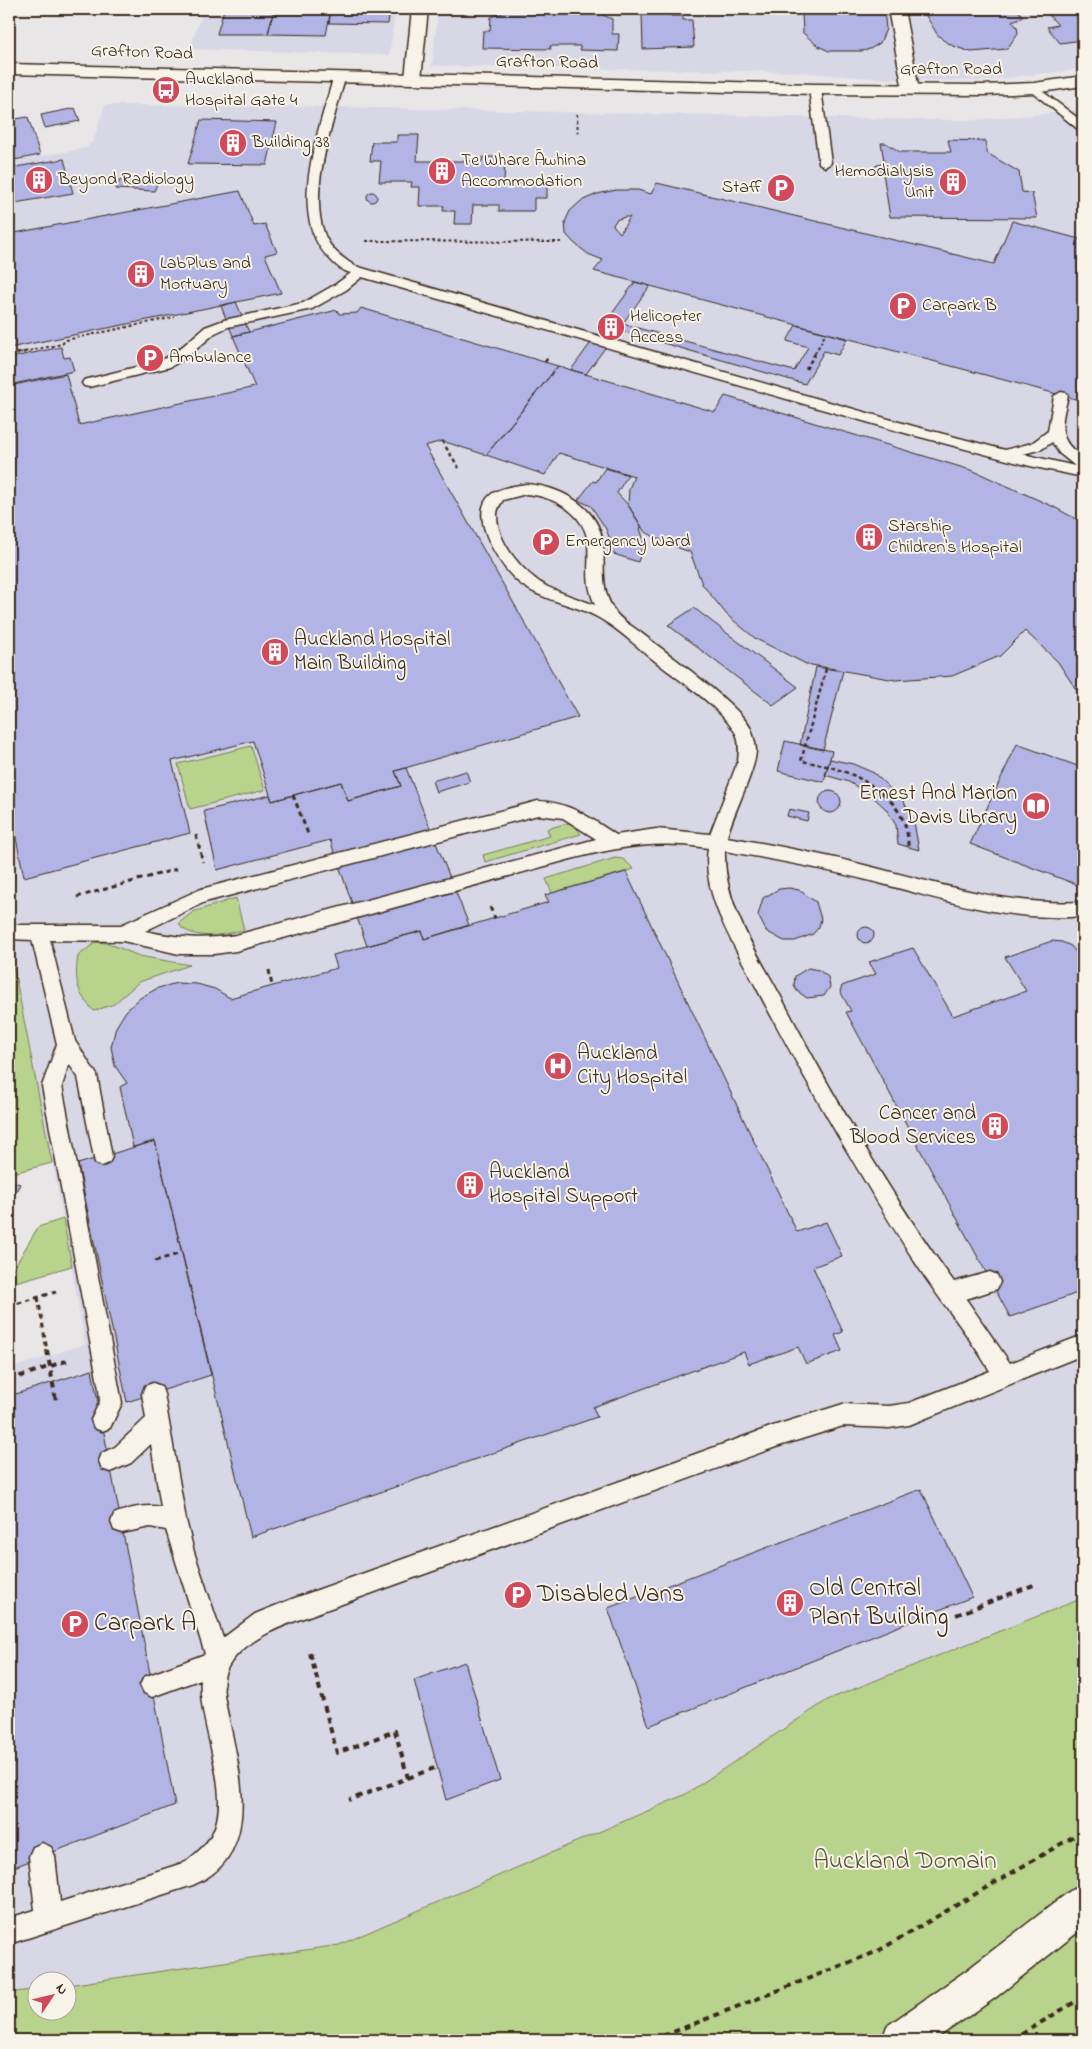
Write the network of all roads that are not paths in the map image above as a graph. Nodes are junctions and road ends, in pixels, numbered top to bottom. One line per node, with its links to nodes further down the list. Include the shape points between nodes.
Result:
1 (420, 9): 5 (main road)
2 (896, 9): 9 (main road)
3 (9, 69): 4 (main road, Grafton Road)
4 (338, 78): 5 (main road, Grafton Road); 12 (lane, via 315,181 314,220 317,233 330,252)
5 (413, 79): 8 (main road, Grafton Road)
6 (1083, 81): 7 (main road, Grafton Road)
7 (1034, 88): 9 (main road, Grafton Road); 10 (lane)
8 (814, 89): 9 (main road, Grafton Road); 11 (lane)
9 (911, 90)
10 (1083, 128)
11 (825, 163)
12 (359, 273): 13 (lane, via 307,306 217,327 165,364); 16 (lane)
13 (89, 382)
14 (1061, 396): 15 (lane, via 1053,426)
15 (1055, 433): 16 (lane, via 1037,446); 17 (lane, via 1065,451)
16 (1006, 455): 18 (lane)
17 (1083, 464)
18 (1083, 472)
19 (609, 616): 19 (lane, via 542,590 518,573 496,540 490,524 489,512 497,497 514,490 540,488 564,499 585,519 594,539 596,585); 21 (lane, via 719,704 743,730 748,750 746,760)
20 (614, 842): 21 (lane, via 658,836); 25 (lane, via 236,943 179,946); 25 (lane, via 572,814 550,807 538,808 201,896)
21 (716, 842): 22 (lane, via 843,866 918,887 999,904 1045,911); 29 (lane, via 716,866 727,906 801,1055 910,1238)
22 (1083, 909)
23 (39, 931): 24 (lane); 25 (lane); 26 (lane)
24 (9, 932)
25 (123, 933)
26 (66, 1044): 27 (lane, via 86,1075); 33 (lane, via 52,1086 110,1388 110,1403)
27 (102, 1157)
28 (990, 1282): 29 (lane)
29 (950, 1293): 31 (lane, via 990,1347)
30 (1083, 1345): 31 (lane)
31 (1006, 1377): 38 (lane, via 909,1414 831,1418 368,1582 248,1631)
32 (153, 1394): 34 (lane)
33 (102, 1420)
34 (158, 1422): 35 (lane, via 123,1455); 36 (lane)
35 (110, 1461)
36 (175, 1520): 37 (lane, via 150,1516); 38 (lane)
37 (122, 1522)
38 (219, 1661): 39 (lane); 42 (lane, via 212,1684 232,1812 220,1849 211,1860 193,1872)
39 (152, 1685)
40 (42, 1856): 42 (lane)
41 (1083, 1904): 44 (main road, via 981,1984)
42 (49, 1919): 43 (lane)
43 (9, 1931)
44 (901, 2040)

